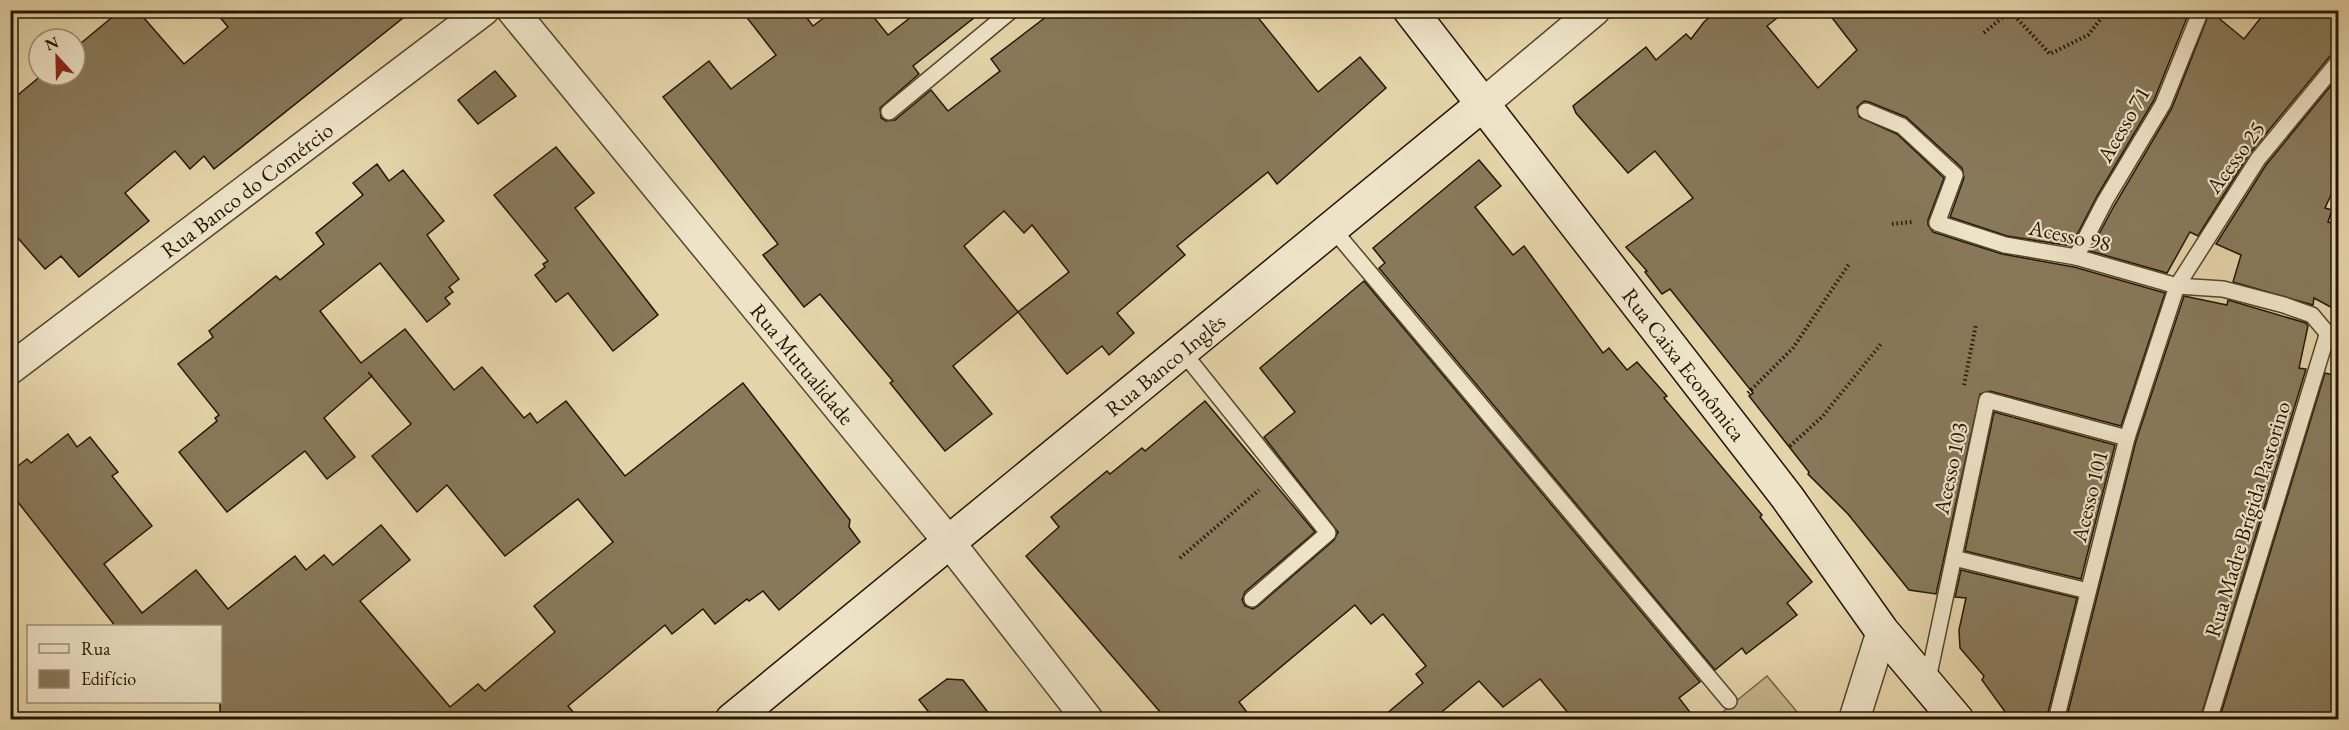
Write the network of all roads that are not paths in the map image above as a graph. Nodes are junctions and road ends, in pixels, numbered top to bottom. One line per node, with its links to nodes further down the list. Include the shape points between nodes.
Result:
1 (484, 10): 17 (street, Rua Banco do Comércio)
2 (513, 10): 19 (street, Rua Mutualidade)
3 (1012, 10): 10 (lane)
4 (1410, 10): 8 (street, Rua Caixa Econômica)
5 (1596, 10): 8 (street, Rua Banco Inglês)
6 (2201, 10): 12 (lane, Acesso 71, via 2163,104 2104,201)
7 (2338, 62): 13 (lane, Acesso 25, via 2259,159)
8 (1483, 104): 11 (street, Rua Banco Inglês); 23 (street, Rua Caixa Econômica, via 1766,469)
9 (1866, 111): 12 (lane, Acesso 98, via 1902,126 1954,175 1937,223 2005,245)
10 (889, 112)
11 (1332, 228): 16 (street, Rua Banco Inglês); 25 (lane)
12 (2076, 257): 13 (lane, Acesso 98)
13 (2177, 286): 14 (lane, Acesso 98, via 2223,289 2284,305 2312,315); 18 (lane, Acesso 101)
14 (2328, 332): 15 (lane, Acesso 98); 31 (lane, Rua Madre Brígida Pastorino)
15 (2338, 346)
16 (1182, 351): 19 (street, Rua Banco Inglês); 22 (lane, via 1328,533)
17 (10, 369)
18 (2127, 438): 20 (lane, Acesso 103, via 1987,400); 21 (lane, Acesso 101)
19 (949, 542): 26 (street, Rua Banco Inglês); 27 (street, Rua Mutualidade)
20 (1954, 558): 21 (lane); 24 (lane, Acesso 103)
21 (2088, 591): 30 (lane, Acesso 101)
22 (1252, 599)
23 (1882, 631): 24 (street, Rua Caixa Econômica); 28 (street)
24 (1927, 686): 29 (street, Rua Caixa Econômica)
25 (1729, 701)
26 (732, 720)
27 (1088, 720)
28 (1854, 720)
29 (1957, 720)
30 (2056, 720)
31 (2210, 720)

